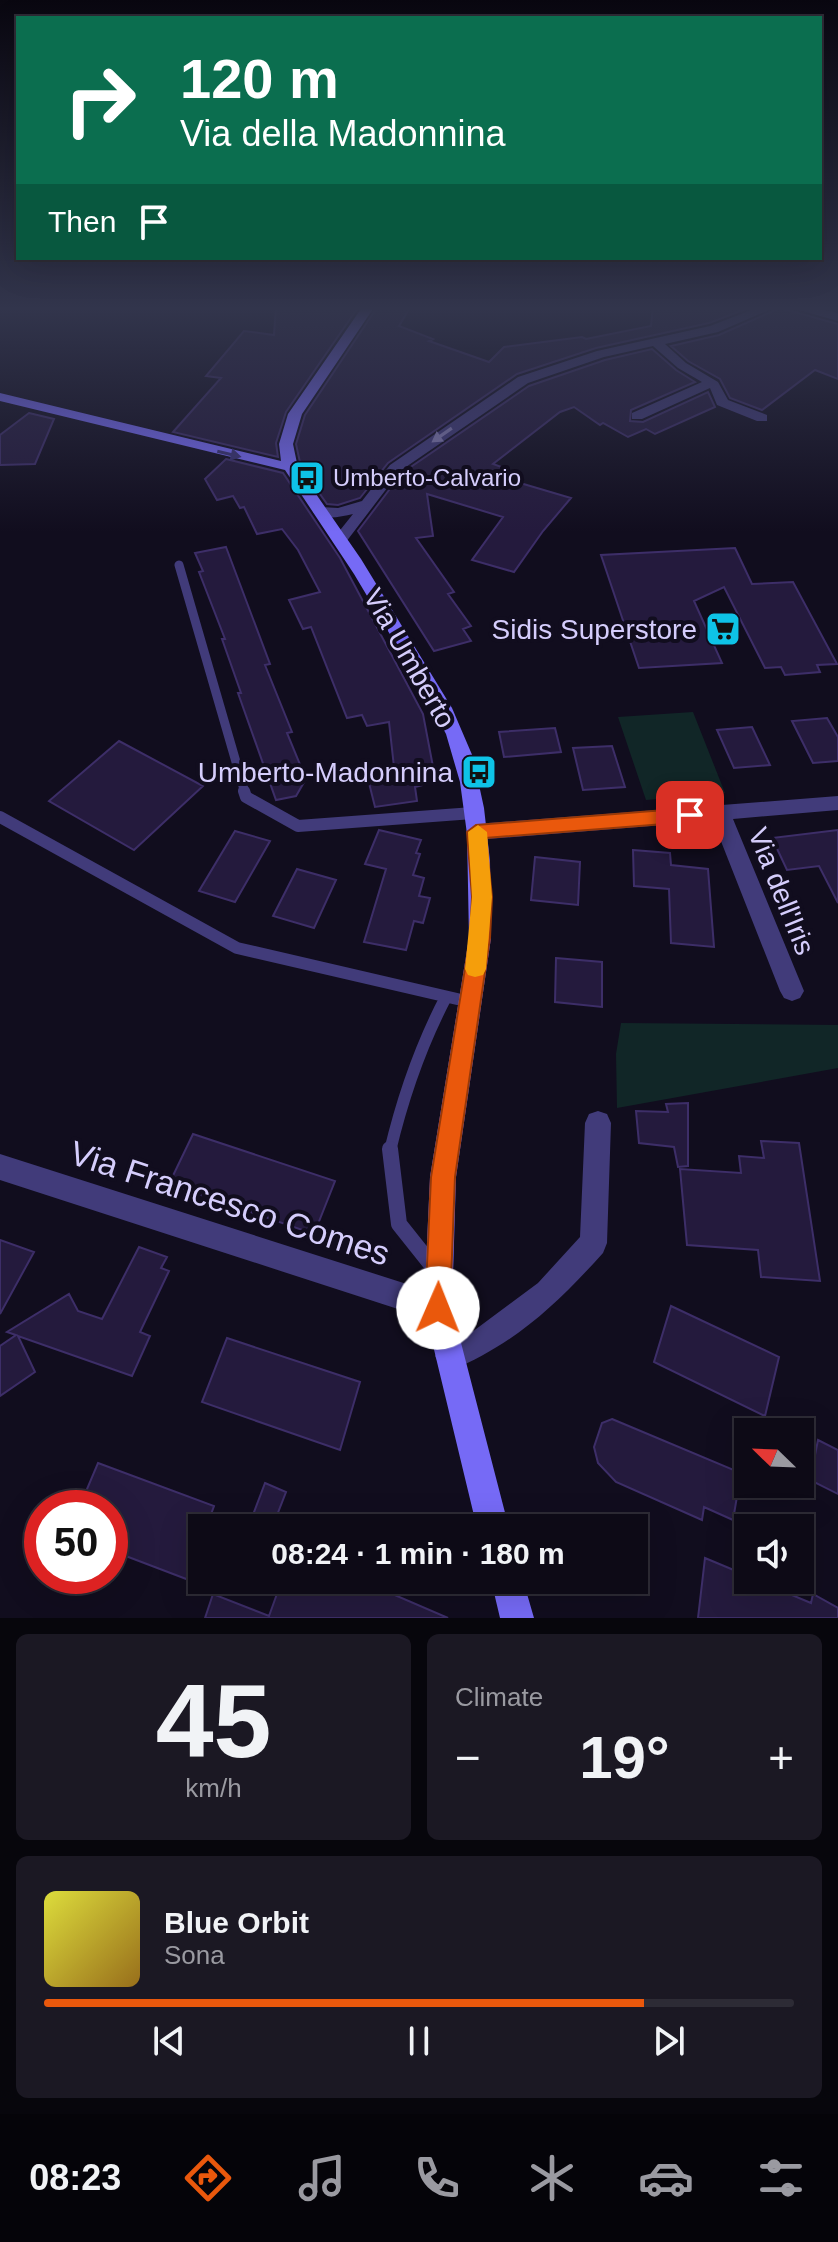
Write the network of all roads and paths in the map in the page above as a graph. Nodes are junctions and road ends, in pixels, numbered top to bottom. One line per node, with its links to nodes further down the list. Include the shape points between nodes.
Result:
1 (318, 382): 7 (main road, via 286,430)
2 (521, 382): 8 (street, one-way to 8, via 395,468)
3 (711, 383): 5 (street); 6 (street, via 722,402)
4 (0, 397): 7 (main road, one-way to 7)
5 (637, 416)
6 (762, 418)
7 (289, 467): 9 (main road, Via Umberto)
8 (364, 505): 9 (street); 10 (street)
9 (321, 512): 10 (main road, Via Umberto)
10 (341, 539): 15 (main road, Via Umberto, via 455,734)
11 (179, 565): 15 (lane, via 246,797 298,826)
12 (838, 803): 13 (street)
13 (720, 812): 15 (street); 16 (street, Via dell'Iris)
14 (0, 817): 17 (lane, via 237,948)
15 (474, 823): 18 (main road, Via Umberto, via 482,897)
16 (792, 991)
17 (446, 997): 18 (lane); 21 (lane, via 422,1043 389,1154 399,1224)
18 (471, 1002): 21 (main road, Via Umberto, via 443,1177)
19 (598, 1123): 23 (street, via 593,1243 548,1293 482,1342)
20 (0, 1167): 22 (street, Via Francesco Comes)
21 (438, 1273): 22 (main road, Via Umberto)
22 (438, 1308): 23 (main road, Via Umberto)
23 (450, 1356): 24 (main road, Via Umberto)
24 (490, 1514)
25 (511, 1594): 26 (main road)
26 (517, 1618)

